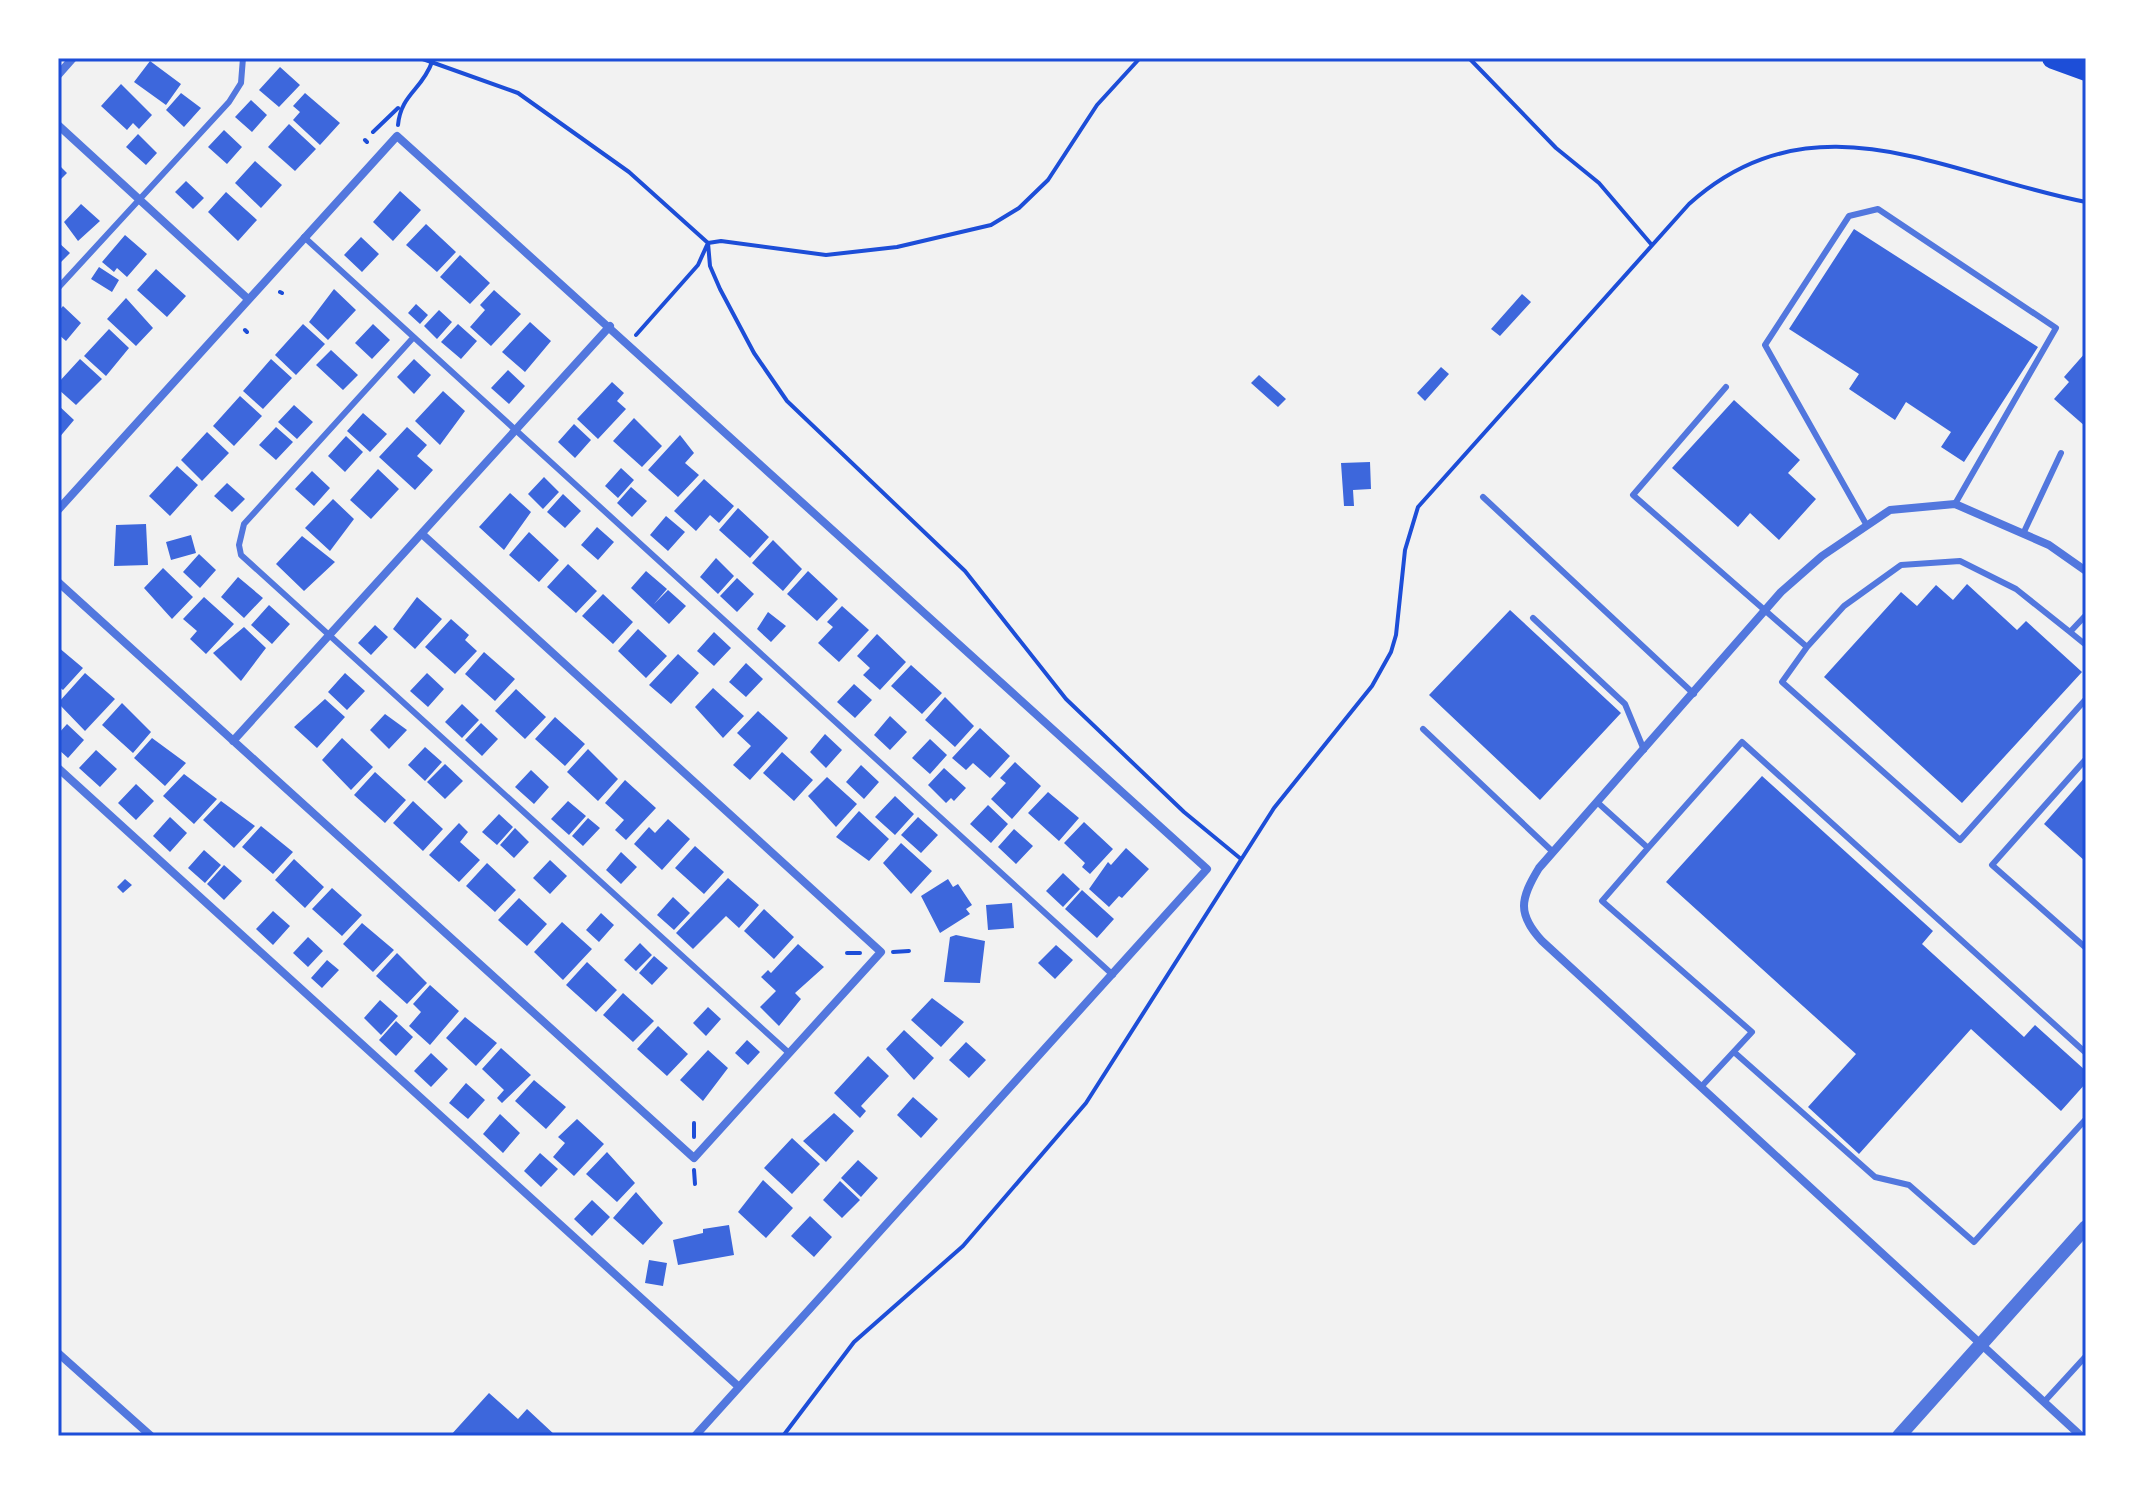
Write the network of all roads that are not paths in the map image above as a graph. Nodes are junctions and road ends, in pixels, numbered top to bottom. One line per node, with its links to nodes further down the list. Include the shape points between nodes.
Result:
1 (73, 58): 5 (street)
2 (243, 58): 7 (lane, via 241,83 229,102)
3 (2053, 58): 4 (highway)
4 (2086, 70)
5 (58, 75)
6 (58, 125): 7 (street)
7 (139, 200): 9 (lane); 10 (street)
8 (304, 237): 10 (street); 11 (street, via 397,136); 12 (lane)
9 (58, 288)
10 (248, 299): 18 (street)
11 (610, 326): 14 (street); 42 (street, via 1207,869)
12 (412, 339): 14 (lane); 28 (lane, via 240,533 241,555 248,565)
13 (1726, 387): 24 (lane, via 1633,495)
14 (516, 430): 20 (street); 42 (lane)
15 (2061, 453): 21 (lane)
16 (1483, 497): 31 (lane)
17 (1955, 504): 19 (street, via 1890,510); 19 (lane, via 2056,328 1878,209 1849,216 1765,345); 21 (street)
18 (58, 510)
19 (1866, 524): 24 (street, via 1822,556)
20 (422, 534): 28 (street); 44 (street, via 881,952)
21 (2023, 534): 22 (street)
22 (2086, 571)
23 (58, 582): 34 (street)
24 (1765, 610): 30 (lane); 31 (street)
25 (2086, 615): 27 (lane)
26 (1533, 618): 35 (lane, via 1625,704)
27 (2070, 632): 29 (lane); 30 (lane, via 2002,582 1960,561 1901,565 1844,606)
28 (329, 636): 34 (street); 44 (lane)
29 (2086, 645)
30 (1807, 647): 32 (lane, via 1782,682 1960,840)
31 (1694, 694): 35 (street)
32 (2086, 699)
33 (1423, 729): 40 (lane)
34 (233, 741): 44 (street, via 694,1158)
35 (1644, 750): 38 (street)
36 (2086, 759): 41 (lane, via 1992,865)
37 (58, 768): 52 (street)
38 (1597, 802): 39 (lane); 40 (street)
39 (1648, 848): 43 (lane, via 1602,901 1752,1032); 45 (lane, via 1742,742)
40 (1553, 852): 46 (street, via 1527,887 1523,910 1528,926)
41 (2086, 948)
42 (1113, 975): 52 (street)
43 (1734, 1052): 46 (lane); 47 (lane, via 1875,1177 1909,1185 1974,1242)
44 (789, 1053)
45 (2086, 1053)
46 (1701, 1087): 49 (street)
47 (2086, 1119)
48 (2086, 1227): 49 (street)
49 (1982, 1345): 53 (street); 56 (street)
50 (58, 1353): 54 (street)
51 (2086, 1356): 53 (lane)
52 (739, 1387): 55 (street)
53 (2044, 1402): 57 (street)
54 (151, 1436)
55 (695, 1436)
56 (1899, 1436)
57 (2081, 1436)

